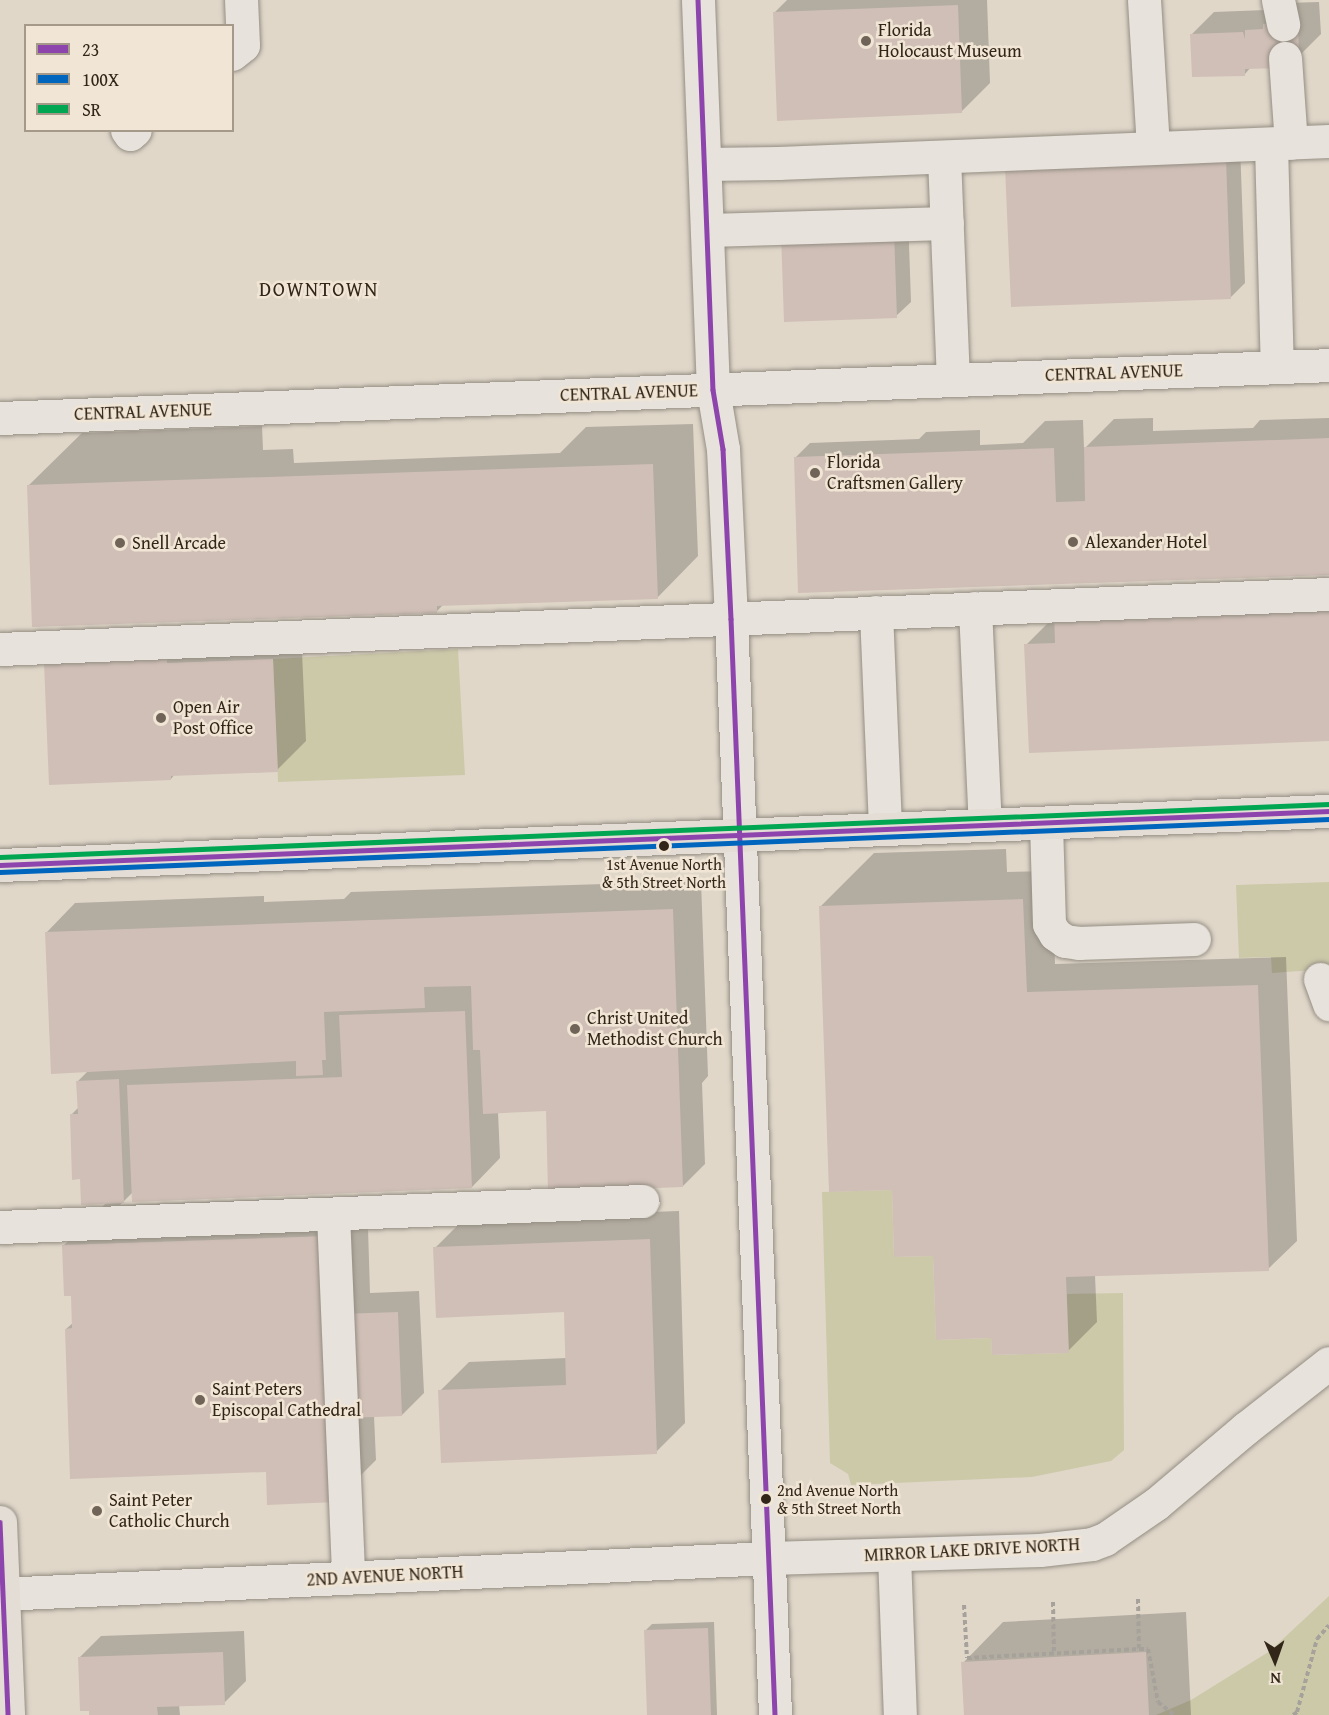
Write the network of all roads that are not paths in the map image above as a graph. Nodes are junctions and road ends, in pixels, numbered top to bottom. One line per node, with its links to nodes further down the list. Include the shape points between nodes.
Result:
1 (241, 0): 4 (street, via 243,45)
2 (698, 0): 10 (street)
3 (1144, 0): 8 (street)
4 (234, 52)
5 (1285, 57): 7 (street)
6 (1329, 141): 7 (street)
7 (1281, 143): 8 (street); 14 (street)
8 (1153, 148): 9 (street)
9 (944, 157): 10 (street); 11 (street)
10 (705, 164): 12 (street)
11 (946, 223): 12 (street); 15 (street)
12 (708, 230): 16 (street)
13 (1329, 365): 14 (street, CENTRAL AVENUE)
14 (1277, 367): 15 (street, CENTRAL AVENUE)
15 (953, 380): 16 (street, CENTRAL AVENUE)
16 (713, 390): 17 (street, CENTRAL AVENUE); 21 (street, via 723,448)
17 (0, 418)
18 (1329, 594): 19 (street)
19 (975, 608): 20 (street); 25 (street)
20 (876, 612): 21 (street); 26 (street)
21 (731, 619): 22 (street); 27 (street)
22 (0, 649)
23 (1329, 811): 24 (main road)
24 (1046, 823): 25 (main road); 29 (street, via 1049,924 1055,934 1079,943)
25 (985, 825): 26 (main road)
26 (885, 829): 27 (main road)
27 (740, 835): 28 (main road); 36 (street)
28 (0, 865)
29 (1194, 939)
30 (642, 1201): 31 (street)
31 (333, 1214): 32 (street); 37 (street)
32 (0, 1227)
33 (1329, 1363): 35 (street, MIRROR LAKE DRIVE NORTH, via 1156,1504 1105,1539 1040,1550)
34 (0, 1522): 38 (main road)
35 (894, 1555): 36 (street, MIRROR LAKE DRIVE NORTH); 41 (street)
36 (769, 1558): 37 (street, 2ND AVENUE NORTH); 40 (street)
37 (348, 1578): 38 (street, 2ND AVENUE NORTH)
38 (1, 1592): 39 (main road)
39 (8, 1715)
40 (775, 1715)
41 (900, 1715)

